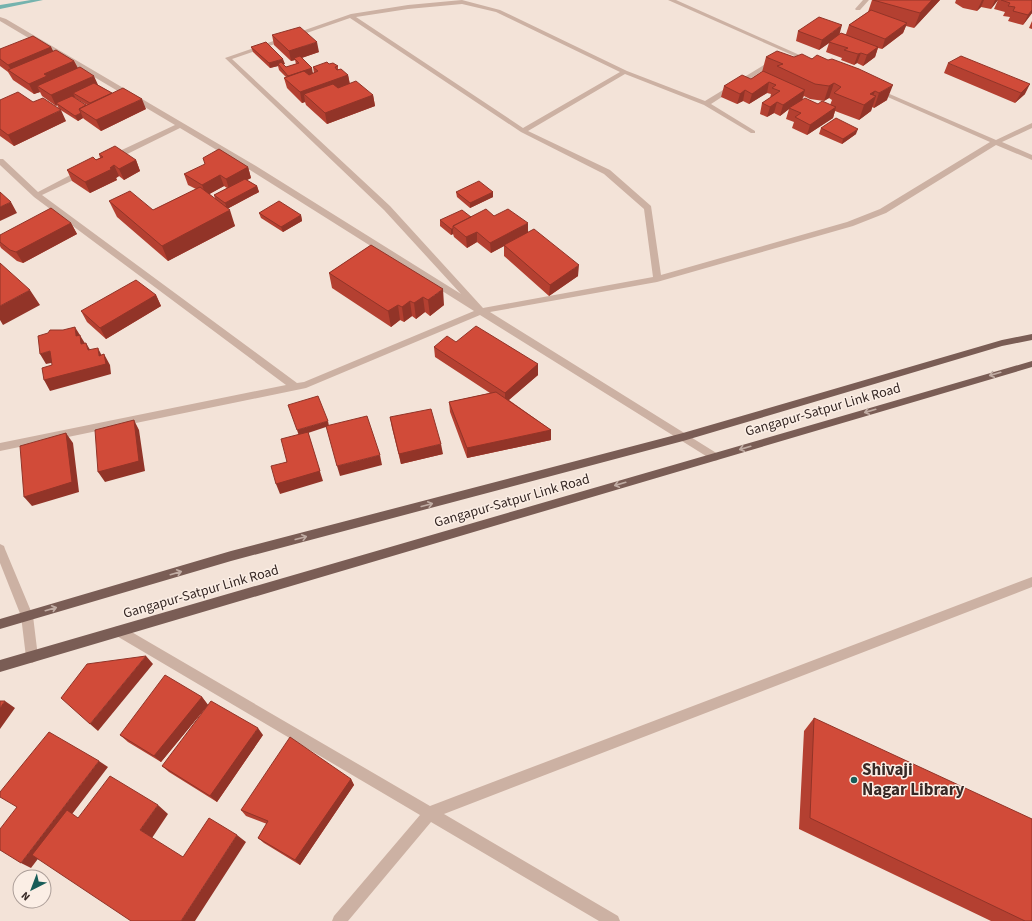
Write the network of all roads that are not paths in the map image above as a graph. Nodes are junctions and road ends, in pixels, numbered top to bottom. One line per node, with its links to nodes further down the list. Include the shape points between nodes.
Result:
1 (671, 0): 6 (street)
2 (866, 0): 3 (street)
3 (858, 8)
4 (351, 16): 8 (street, via 408,6 462,2 498,11); 13 (street); 22 (street, via 228,58 387,208)
5 (1, 21): 12 (street)
6 (789, 52): 7 (street); 10 (street)
7 (818, 64)
8 (625, 72): 10 (street); 13 (street)
9 (867, 86): 15 (street)
10 (706, 104): 14 (street)
11 (1032, 124): 15 (street)
12 (180, 125): 17 (street); 22 (street)
13 (523, 130): 21 (street, via 607,172 648,208)
14 (753, 132)
15 (994, 143): 16 (street); 21 (street, via 883,211 850,224)
16 (1032, 158)
17 (108, 160)
18 (0, 161): 20 (street)
19 (94, 167): 20 (street)
20 (36, 195): 25 (street)
21 (657, 279): 22 (street)
22 (481, 311): 25 (street, via 306,385); 26 (street)
23 (1032, 337): 26 (main road, Gangapur-Satpur Link Road, via 1002,343)
24 (1032, 364): 28 (main road, Gangapur-Satpur Link Road, one-way to 28)
25 (295, 387): 27 (street)
26 (683, 437): 28 (street); 31 (main road, Gangapur-Satpur Link Road, one-way to 26, via 231,556)
27 (0, 447)
28 (714, 457): 33 (main road, Gangapur-Satpur Link Road, one-way to 33)
29 (0, 549): 31 (street)
30 (1032, 582): 36 (street)
31 (27, 616): 32 (main road, Gangapur-Satpur Link Road); 34 (street)
32 (0, 624)
33 (118, 631): 34 (main road, Gangapur-Satpur Link Road); 36 (street)
34 (32, 657): 35 (main road, Gangapur-Satpur Link Road)
35 (0, 666)
36 (430, 813): 37 (street); 38 (street)
37 (339, 921)
38 (613, 921)

